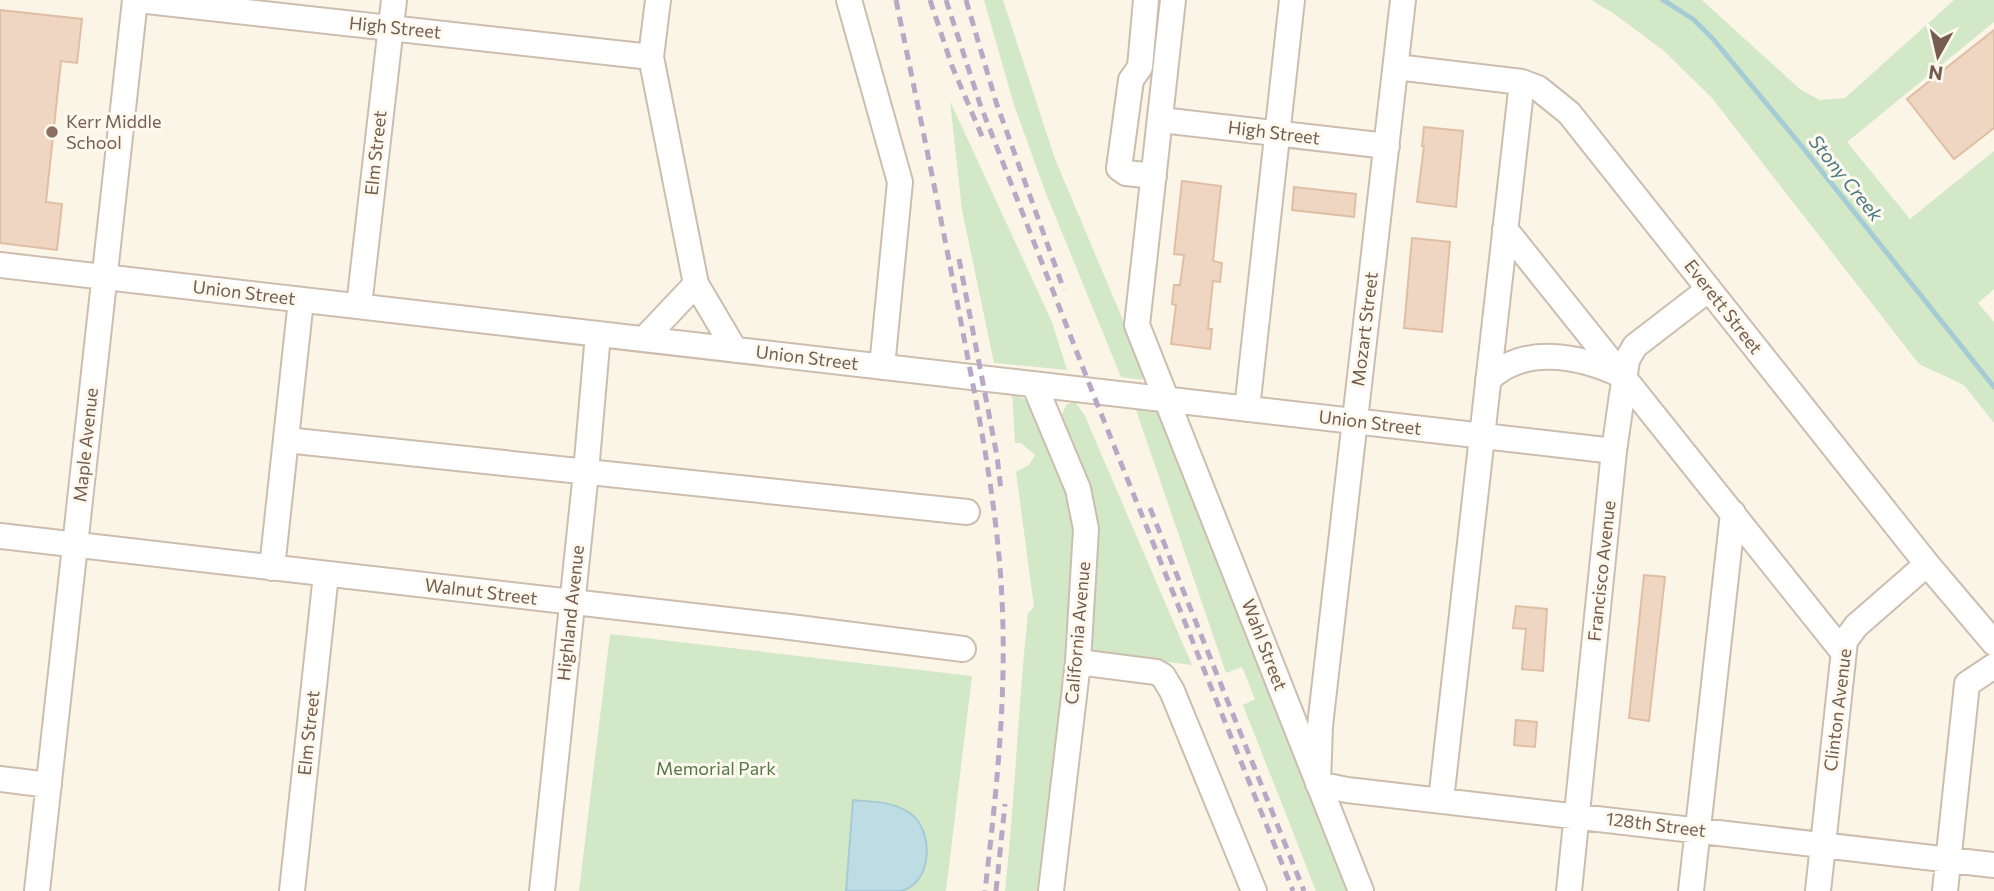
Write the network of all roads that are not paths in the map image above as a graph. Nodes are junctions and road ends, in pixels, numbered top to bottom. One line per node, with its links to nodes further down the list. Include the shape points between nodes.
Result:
1 (136, 0): 9 (street, High Street); 22 (street, Maple Avenue)
2 (394, 0): 10 (street, Elm Street)
3 (658, 0): 11 (street)
4 (849, 0): 30 (street, via 900,183)
5 (1146, 0): 12 (street)
6 (1173, 0): 14 (street)
7 (1292, 0): 17 (street)
8 (1403, 0): 13 (street, Mozart Street)
9 (269, 7): 10 (street, High Street)
10 (390, 27): 11 (street, High Street); 26 (street, Elm Street)
11 (651, 57): 23 (street)
12 (1140, 67): 14 (street); 19 (street, via 1131,80 1119,168)
13 (1396, 67): 15 (street, Everett Street); 18 (street, Mozart Street)
14 (1167, 69): 16 (street)
15 (1522, 82): 20 (street); 24 (street, Everett Street, via 1553,97 1569,113)
16 (1161, 120): 17 (street, High Street); 19 (street)
17 (1277, 134): 18 (street, High Street); 35 (street)
18 (1387, 146): 36 (street, Mozart Street)
19 (1154, 176): 34 (street, via 1137,325)
20 (1505, 229): 31 (street); 32 (street)
21 (0, 265): 22 (street, Union Street)
22 (105, 277): 25 (street, Union Street); 44 (street, Maple Avenue)
23 (696, 284): 28 (street); 29 (street)
24 (1709, 289): 31 (street, Francisco Avenue, via 1635,346); 45 (street, Everett Street)
25 (301, 300): 26 (street, Union Street); 38 (street)
26 (359, 306): 27 (street, Union Street)
27 (598, 334): 28 (street, Union Street); 40 (street, Highland Avenue)
28 (644, 339): 29 (street, Union Street)
29 (735, 349): 30 (street, Union Street)
30 (882, 367): 33 (street, Union Street)
31 (1624, 376): 32 (street, via 1580,360 1549,357 1511,363); 39 (street, Francisco Avenue); 42 (street)
32 (1488, 380): 37 (street)
33 (1034, 384): 34 (street, Union Street); 52 (street, California Avenue, via 1078,489 1086,529)
34 (1168, 400): 35 (street, Union Street); 55 (street, Wahl Street)
35 (1247, 409): 36 (street, Union Street)
36 (1354, 421): 37 (street, Union Street); 55 (street, Mozart Street, via 1320,726)
37 (1482, 436): 39 (street, Union Street); 57 (street)
38 (286, 440): 40 (street); 46 (street)
39 (1614, 451): 58 (street, Francisco Avenue)
40 (586, 472): 41 (street); 48 (street, Highland Avenue)
41 (967, 512)
42 (1732, 513): 51 (street); 59 (street)
43 (0, 536): 44 (street, Walnut Street)
44 (74, 545): 46 (street, Walnut Street); 56 (street, Maple Avenue)
45 (1927, 564): 49 (street, Everett Street); 51 (street, Clinton Avenue, via 1856,626)
46 (272, 568): 47 (street, Walnut Street)
47 (326, 574): 48 (street, Walnut Street); 64 (street, Elm Street)
48 (572, 603): 50 (street, Walnut Street); 65 (street, Highland Avenue)
49 (1994, 643)
50 (963, 649)
51 (1843, 652): 60 (street, Clinton Avenue)
52 (1078, 662): 66 (street, California Avenue); 67 (street, via 1149,670 1163,676)
53 (1994, 666): 61 (street, via 1967,684)
54 (0, 779): 56 (street)
55 (1318, 784): 57 (street, 128th Street); 68 (street, Wahl Street)
56 (49, 785): 63 (street, Maple Avenue)
57 (1441, 800): 58 (street, 128th Street)
58 (1577, 816): 59 (street, 128th Street); 69 (street, Francisco Avenue)
59 (1698, 830): 60 (street, 128th Street); 70 (street)
60 (1823, 845): 61 (street, 128th Street); 71 (street, Clinton Avenue)
61 (1948, 860): 62 (street, 128th Street); 72 (street)
62 (1994, 865)
63 (37, 891)
64 (292, 891)
65 (542, 891)
66 (1051, 891)
67 (1254, 891)
68 (1362, 891)
69 (1569, 891)
70 (1691, 891)
71 (1818, 891)
72 (1945, 891)

